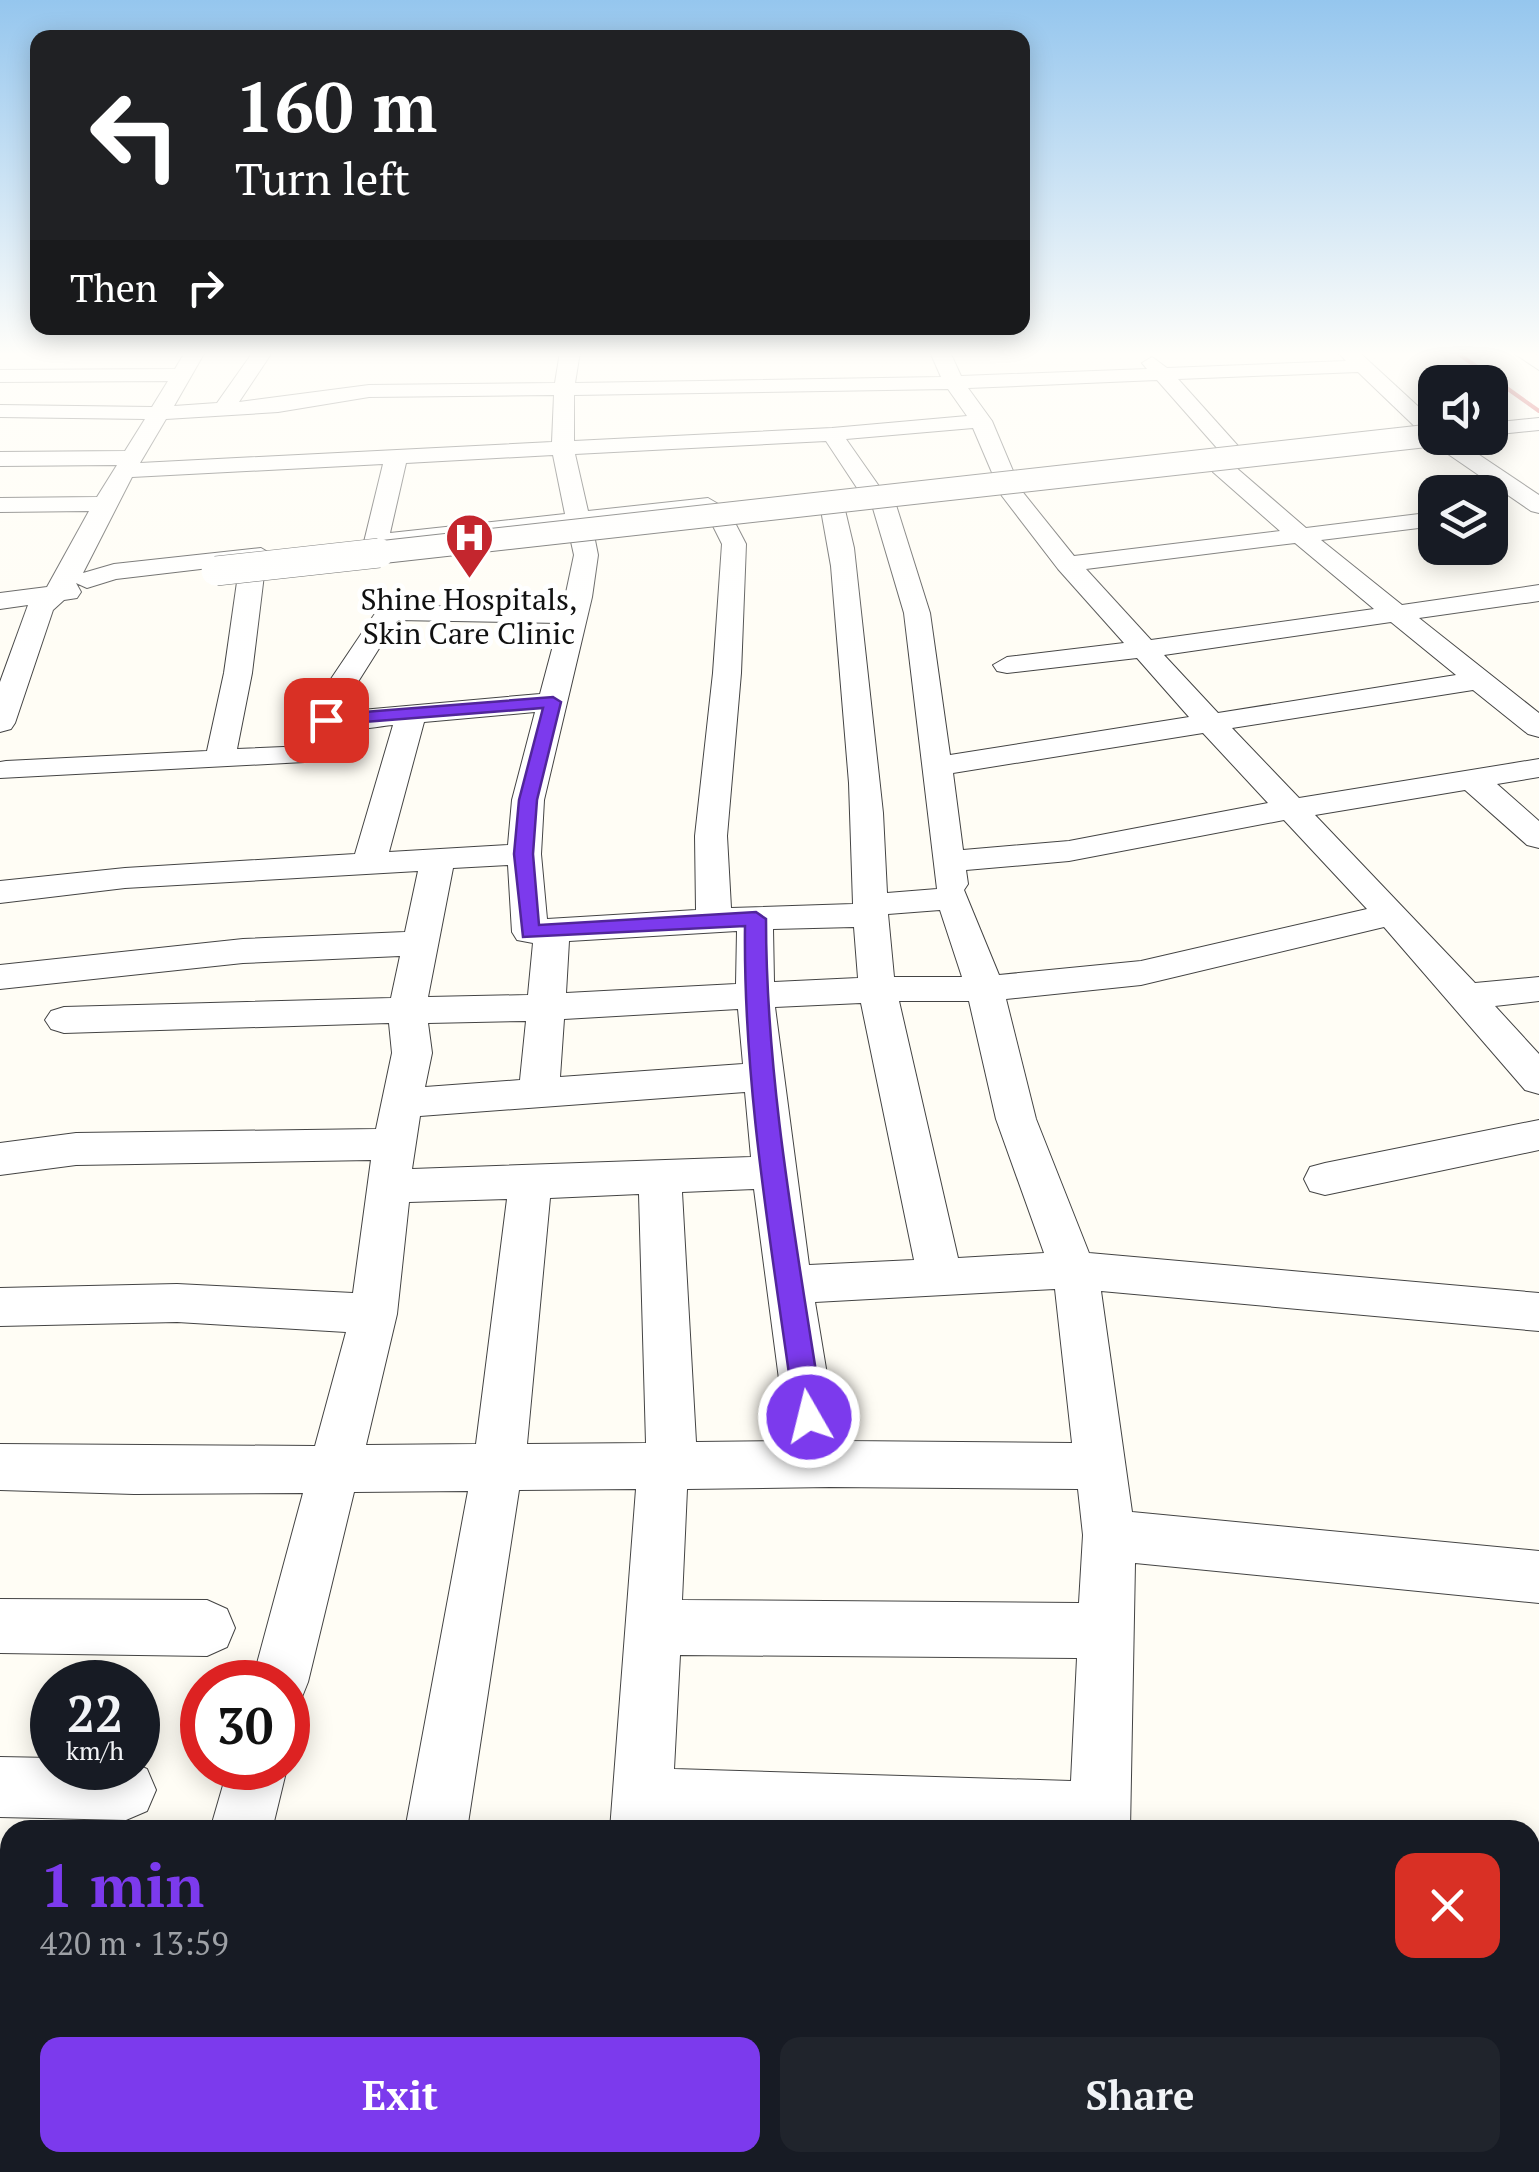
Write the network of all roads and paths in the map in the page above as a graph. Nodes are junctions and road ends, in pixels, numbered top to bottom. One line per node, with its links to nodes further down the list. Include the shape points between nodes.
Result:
1 (136, 453): 13 (street)
2 (451, 453): 10 (street)
3 (564, 453): 23 (street)
4 (846, 453): 15 (street)
5 (995, 453): 14 (street)
6 (1222, 453): 11 (street)
7 (1260, 453): 11 (street)
8 (1270, 453): 27 (street, bridge)
9 (1464, 455): 18 (street)
10 (396, 456): 13 (street); 25 (street)
11 (1225, 457): 14 (street); 24 (street)
12 (0, 459): 13 (street)
13 (130, 464): 16 (street)
14 (1007, 482): 15 (street); 26 (street)
15 (877, 497): 19 (street); 23 (street); 47 (street, via 917,612)
16 (104, 504): 17 (street); 30 (street)
17 (0, 505)
18 (1539, 506): 20 (street)
19 (833, 510): 22 (street); 59 (street, via 845,548 872,831)
20 (1508, 510)
21 (1418, 521): 24 (street)
22 (724, 522): 23 (street); 61 (street, via 734,544 712,836)
23 (580, 528): 25 (street); 28 (street); 35 (street, via 586,555)
24 (1302, 536): 26 (street); 34 (street)
25 (376, 542): 30 (street, via 114,572)
26 (1067, 564): 36 (street)
27 (216, 571): 29 (street); 30 (street)
28 (251, 576): 29 (street); 46 (street)
29 (136, 582): 30 (street)
30 (63, 590): 31 (street); 33 (street); 38 (street, via 62,604)
31 (0, 591)
32 (1539, 593): 34 (street)
33 (0, 601)
34 (1395, 611): 36 (street); 39 (street)
35 (574, 615): 40 (street); 41 (street, via 389,612 321,716)
36 (1147, 649): 37 (street); 42 (street)
37 (1007, 665)
38 (19, 667): 43 (street); 50 (street)
39 (1480, 680): 42 (street); 44 (street)
40 (553, 702): 41 (street); 53 (street, via 528,800)
41 (411, 714): 56 (street)
42 (1210, 722): 47 (street); 51 (street)
43 (0, 723)
44 (1539, 728)
45 (332, 754): 46 (street)
46 (220, 760): 50 (street)
47 (934, 767): 55 (street)
48 (1539, 768): 49 (street)
49 (1472, 779): 51 (street); 52 (street)
50 (3, 780)
51 (1290, 809): 55 (street, via 1070,851); 60 (street)
52 (1539, 838)
53 (524, 854): 54 (street); 62 (street, via 530,932)
54 (438, 858): 56 (street); 63 (street)
55 (948, 860): 58 (street)
56 (369, 862): 57 (street)
57 (0, 892)
58 (953, 898): 59 (street); 67 (street)
59 (871, 910): 61 (street); 66 (street)
60 (1392, 914): 67 (street, via 1141,974); 70 (street)
61 (735, 919): 62 (street); 69 (street)
62 (552, 931): 71 (street)
63 (421, 943): 64 (street); 72 (street)
64 (246, 951): 65 (street); 73 (street)
65 (0, 977)
66 (877, 989): 67 (street); 69 (street); 86 (street)
67 (986, 989): 85 (street, via 1016,1118)
68 (1539, 990): 70 (street)
69 (755, 996): 71 (street); 75 (street)
70 (1466, 998): 76 (street)
71 (547, 1007): 72 (street); 77 (street)
72 (407, 1010): 73 (street); 79 (street, via 412,1054)
73 (220, 1015): 74 (street)
74 (64, 1020)
75 (761, 1077): 77 (street); 81 (street)
76 (1539, 1080)
77 (539, 1092): 79 (street)
78 (1539, 1135): 83 (street)
79 (395, 1144): 80 (street, via 76,1149); 84 (street); 90 (street)
80 (0, 1159)
81 (772, 1172): 82 (street); 87 (street)
82 (660, 1176): 84 (street); 92 (street)
83 (1324, 1178)
84 (530, 1182): 95 (street)
85 (1072, 1270): 86 (street); 89 (street); 93 (street)
86 (940, 1277): 87 (street)
87 (791, 1285): 91 (street, via 809,1417)
88 (0, 1306): 90 (street, via 177,1303)
89 (1539, 1312)
90 (374, 1314): 96 (street)
91 (830, 1464): 92 (street); 93 (street)
92 (667, 1466): 95 (street); 100 (street)
93 (1101, 1466): 97 (street)
94 (0, 1467): 96 (street)
95 (498, 1467): 96 (street); 109 (street)
96 (334, 1468): 103 (street)
97 (1109, 1535): 98 (street); 102 (street)
98 (1539, 1577)
99 (0, 1626): 101 (street)
100 (652, 1627): 102 (street); 107 (street)
101 (207, 1628)
102 (1106, 1631): 111 (street)
103 (286, 1660)
104 (0, 1788): 105 (street)
105 (30, 1788)
106 (252, 1790): 108 (street)
107 (642, 1814): 110 (street)
108 (244, 1820)
109 (438, 1820)
110 (1034, 1820)
111 (1099, 1820)

